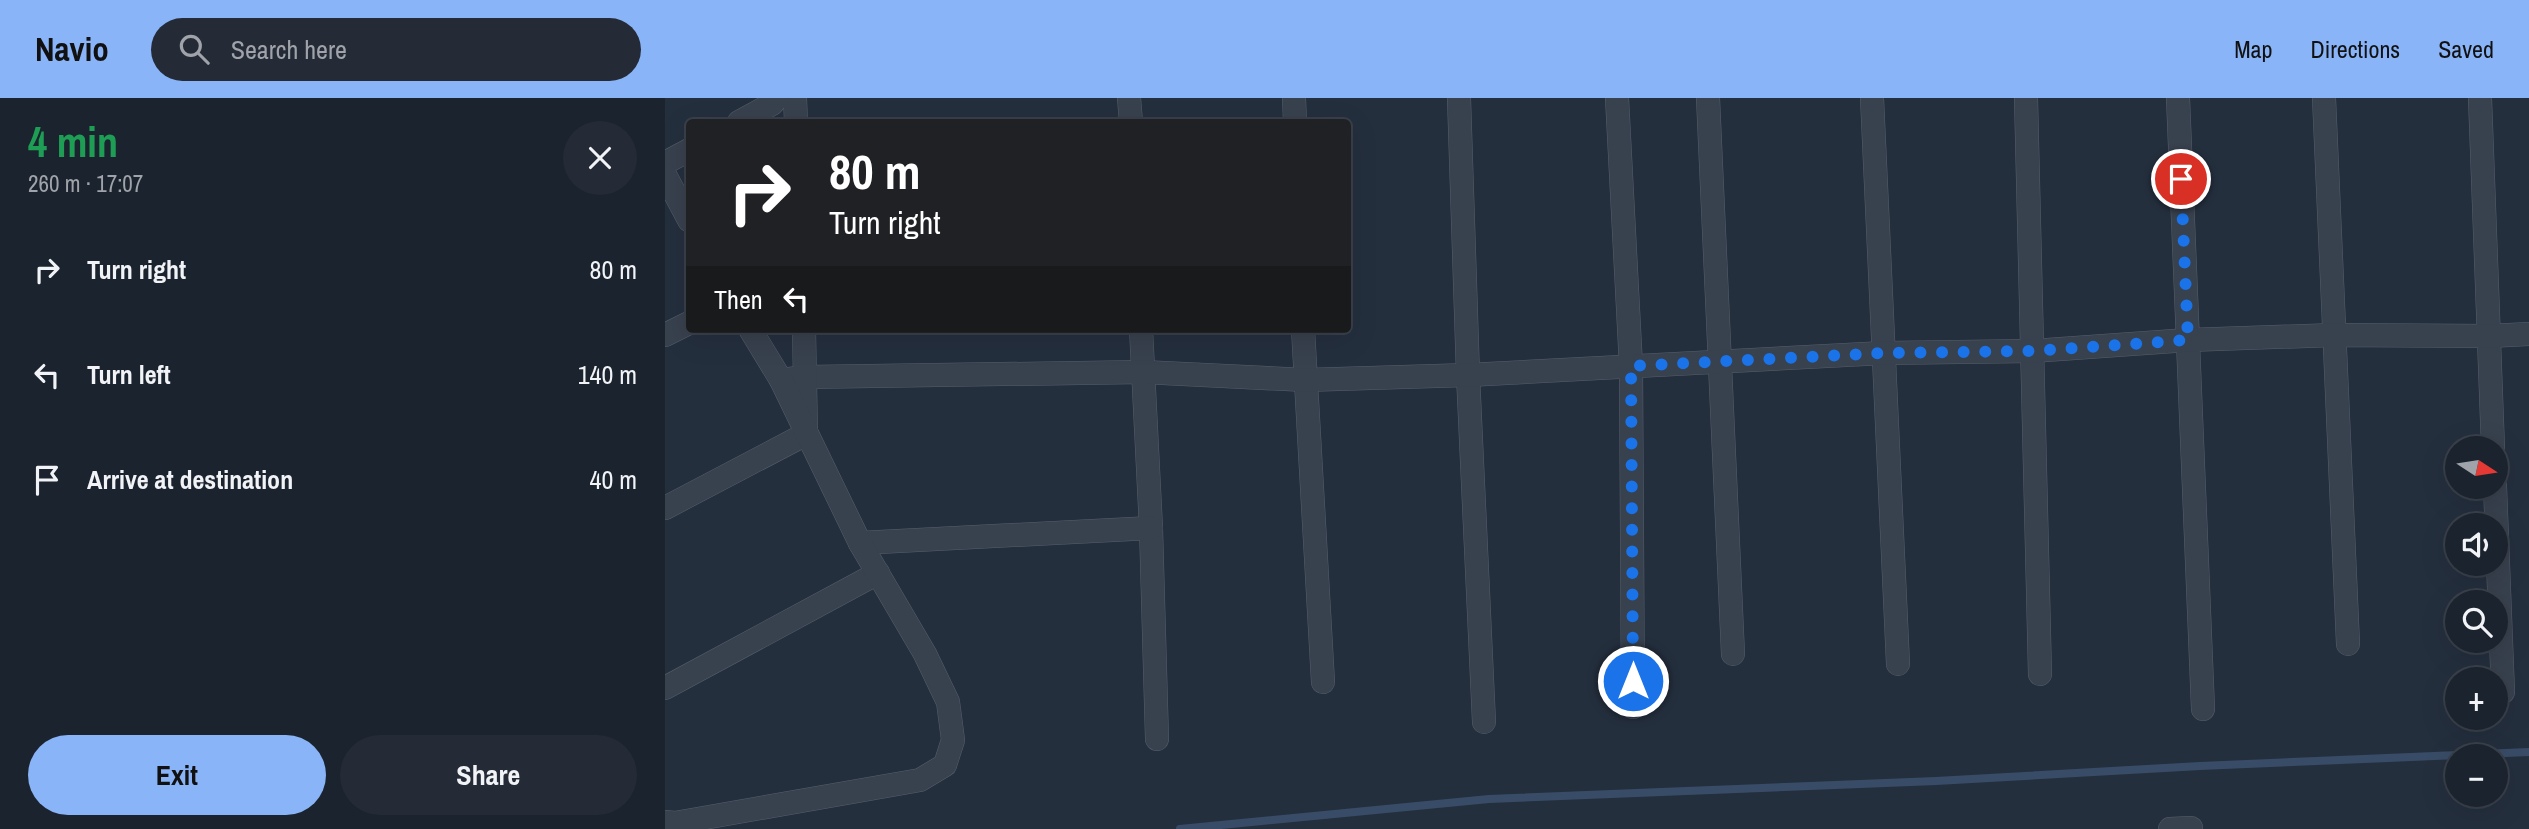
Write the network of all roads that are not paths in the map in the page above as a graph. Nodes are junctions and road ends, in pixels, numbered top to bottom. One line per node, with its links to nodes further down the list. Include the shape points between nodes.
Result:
1 (777, 98): 13 (street)
2 (795, 98): 14 (street)
3 (1129, 98): 15 (street)
4 (1294, 98): 16 (street)
5 (1459, 98): 36 (street)
6 (1618, 98): 34 (street)
7 (1708, 98): 33 (street)
8 (1872, 98): 32 (street)
9 (2026, 98): 31 (street)
10 (2178, 98): 30 (street)
11 (2324, 98): 28 (street)
12 (2480, 98): 29 (street)
13 (744, 119)
14 (796, 119)
15 (1131, 119)
16 (1295, 119)
17 (686, 152): 18 (street)
18 (665, 163)
19 (665, 174): 20 (street)
20 (686, 214)
21 (686, 324): 27 (street)
22 (752, 333): 38 (street)
23 (804, 333): 37 (street)
24 (1141, 333): 35 (street)
25 (1303, 333): 39 (street)
26 (2529, 334): 29 (street)
27 (665, 335)
28 (2334, 335): 29 (street); 30 (street); 47 (street)
29 (2489, 336): 41 (street)
30 (2188, 340): 31 (street); 55 (street)
31 (2032, 351): 32 (street); 51 (street)
32 (1884, 353): 33 (street); 49 (street)
33 (1720, 361): 34 (street); 48 (street)
34 (1631, 366): 36 (street); 54 (street)
35 (1143, 372): 37 (street); 39 (street); 44 (street)
36 (1468, 375): 39 (street); 56 (street)
37 (806, 377): 38 (street); 40 (street)
38 (781, 380): 40 (street)
39 (1305, 380): 52 (street)
40 (806, 434): 43 (street); 45 (street)
41 (2493, 436)
42 (2496, 499): 50 (street)
43 (665, 508)
44 (1151, 528): 45 (street); 57 (street)
45 (860, 543): 46 (street)
46 (878, 573): 53 (street); 58 (street, via 948,702 953,740 945,765 920,780)
47 (2348, 644)
48 (1734, 654)
49 (1898, 664)
50 (2502, 667)
51 (2040, 674)
52 (1323, 682)
53 (665, 688)
54 (1633, 708)
55 (2203, 709)
56 (1484, 722)
57 (1157, 739)
58 (665, 822)

